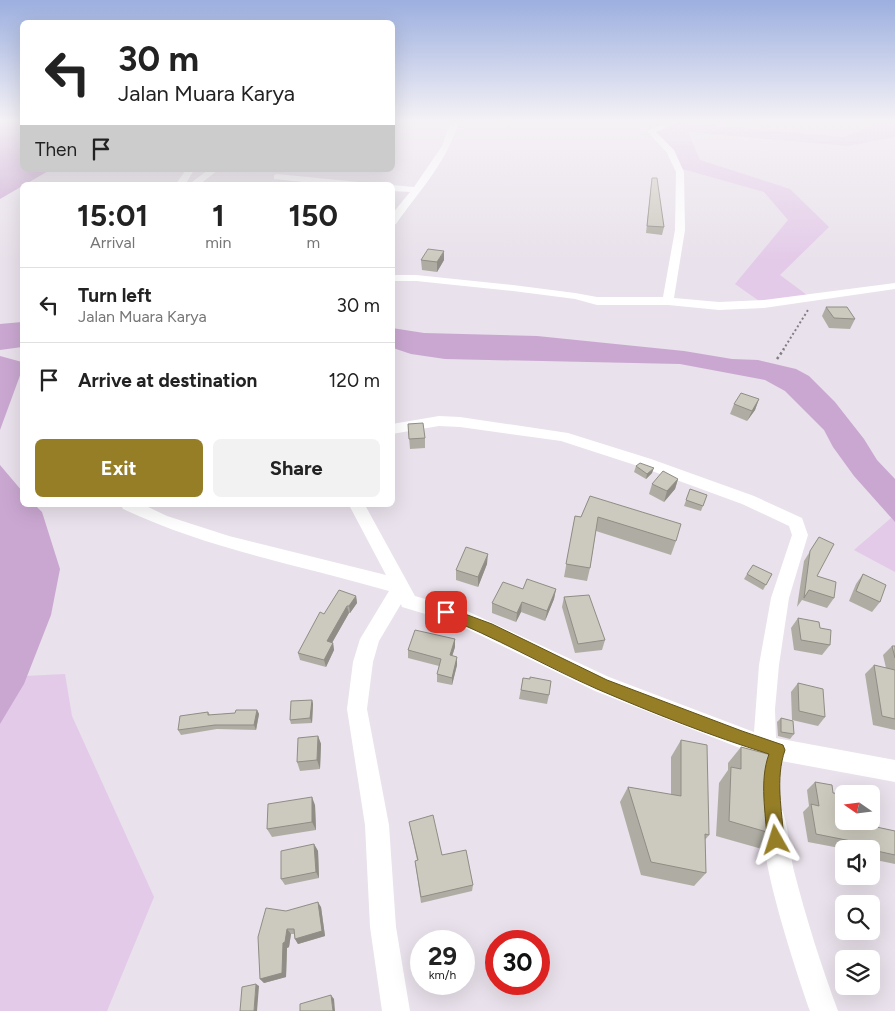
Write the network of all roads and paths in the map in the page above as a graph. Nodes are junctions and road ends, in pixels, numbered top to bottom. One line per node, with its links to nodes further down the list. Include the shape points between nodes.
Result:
1 (431, 167): 8 (street)
2 (678, 167): 15 (street, via 680,230)
3 (211, 172): 5 (street)
4 (277, 177): 6 (street)
5 (197, 182)
6 (328, 182)
7 (395, 188): 8 (street)
8 (414, 190): 10 (street)
9 (395, 206): 10 (street)
10 (403, 207): 11 (street)
11 (395, 218)
12 (395, 278): 15 (street, via 513,288 597,301)
13 (895, 286): 14 (street)
14 (813, 296): 16 (street); 17 (path)
15 (668, 301): 16 (street, via 719,306)
16 (764, 304)
17 (777, 359)
18 (395, 428): 22 (street, via 439,421 563,436 748,500 796,522 800,535 780,598 769,665 765,709)
19 (133, 507): 21 (street, via 160,521 220,541)
20 (358, 507): 21 (street)
21 (401, 587): 22 (street, via 409,602 460,617); 24 (street, via 370,639 363,662 357,709 377,825 383,927)
22 (772, 765): 23 (street); 25 (street, via 773,825 778,856 801,946)
23 (895, 770)
24 (396, 1011)
25 (824, 1011)

